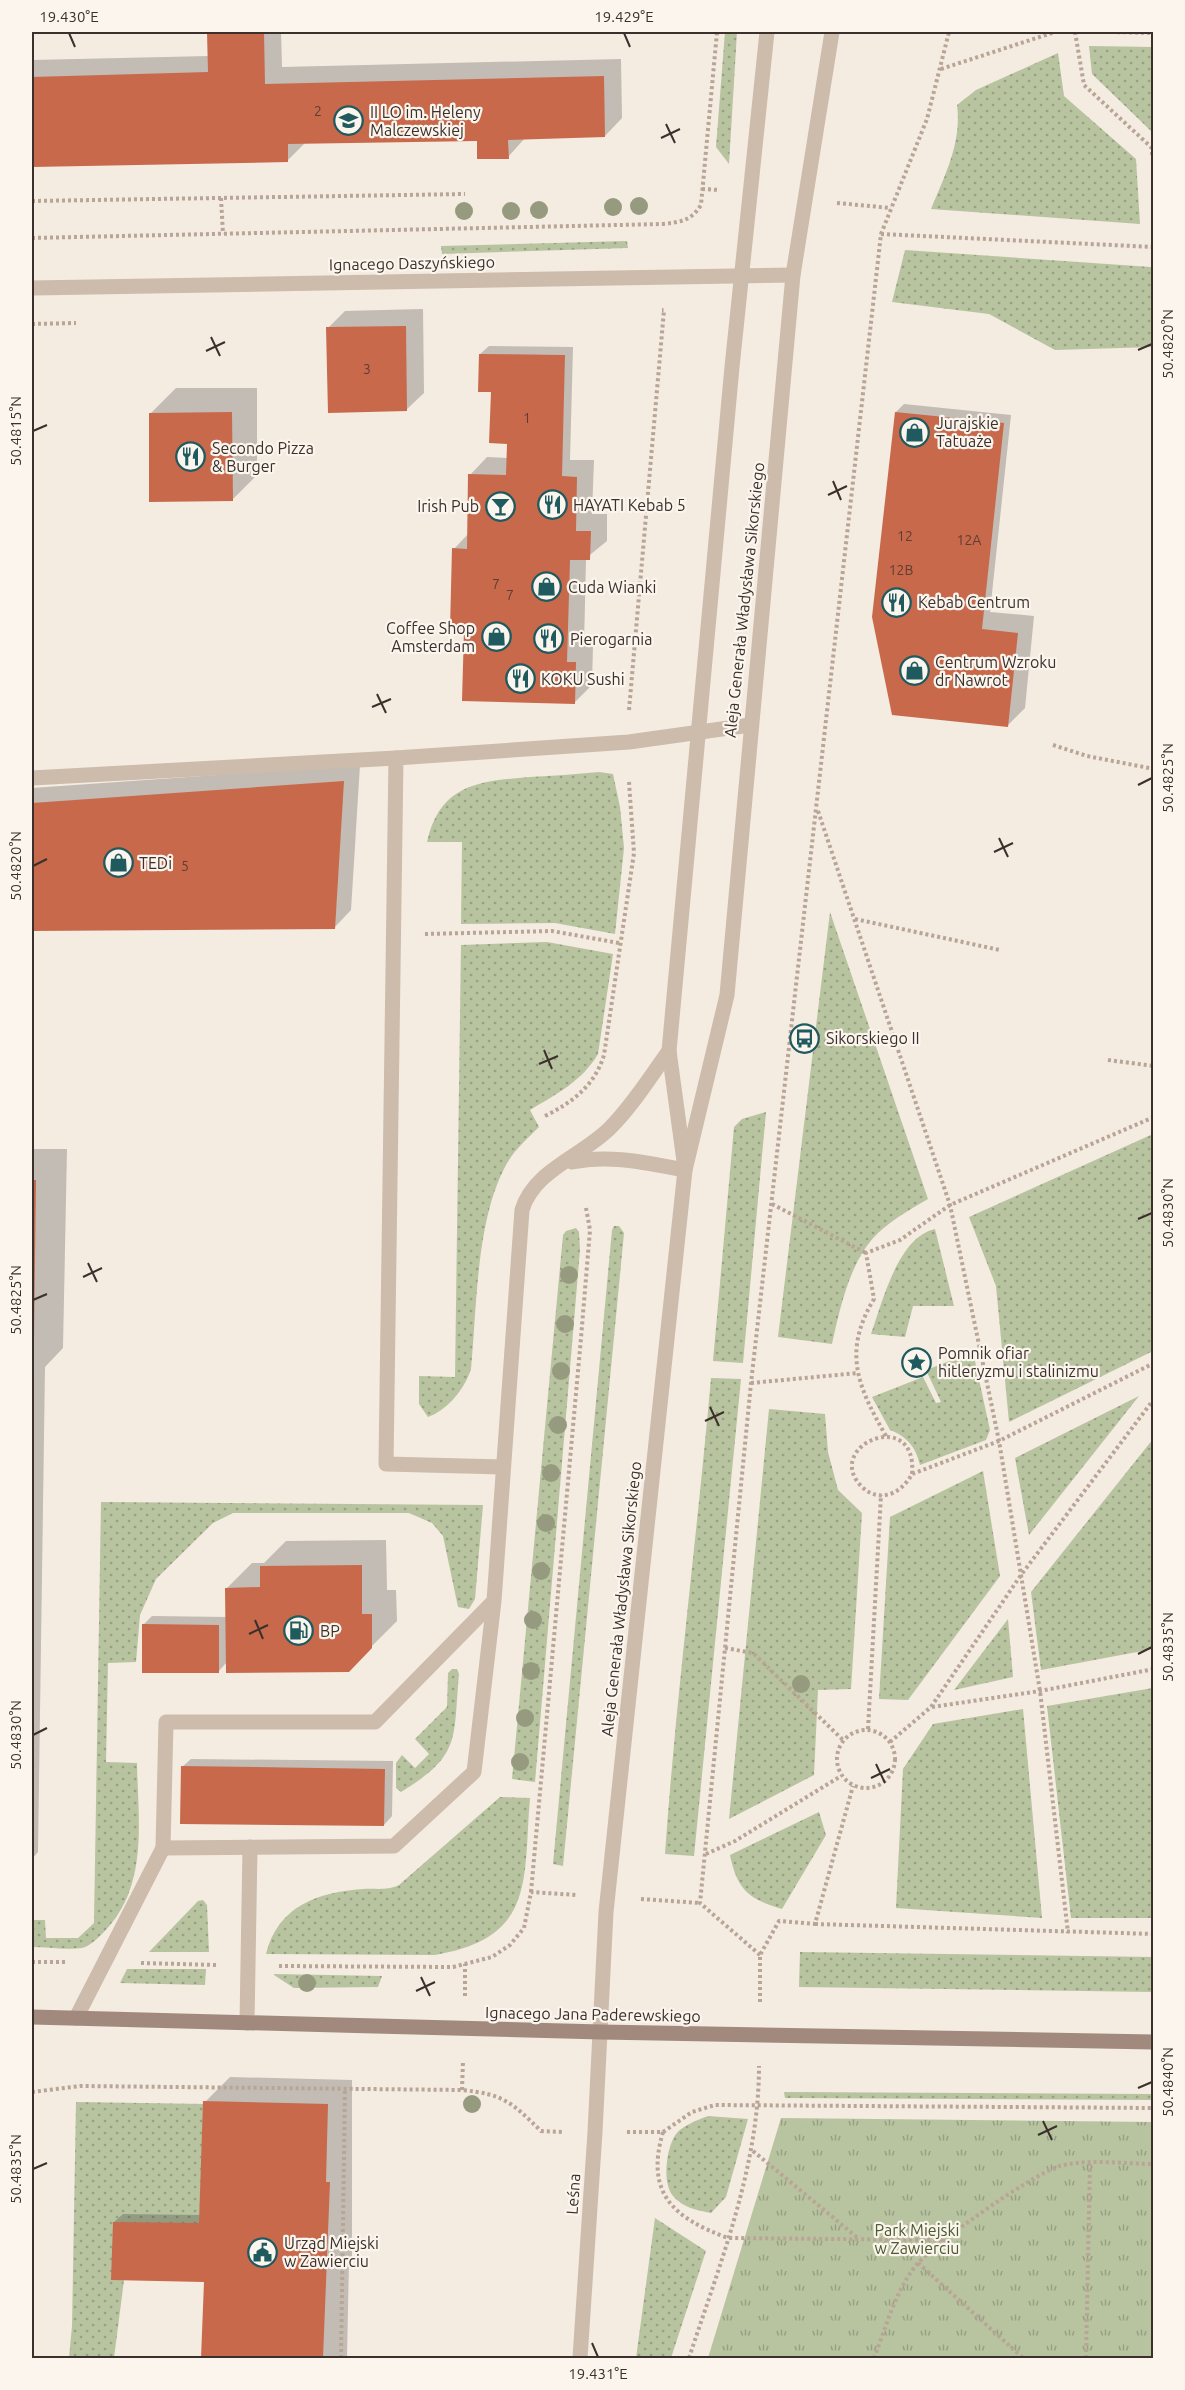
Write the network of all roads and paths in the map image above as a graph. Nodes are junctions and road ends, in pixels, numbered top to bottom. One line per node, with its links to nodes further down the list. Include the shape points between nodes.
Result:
1 (717, 32): 17 (path, via 700,205 685,221)
2 (767, 32): 21 (street, Aleja Generała Władysława Sikorskiego)
3 (832, 32): 22 (street, Aleja Generała Władysława Sikorskiego)
4 (949, 32): 9 (path)
5 (1055, 32): 9 (path)
6 (1075, 32): 10 (path, via 1084,84)
7 (1111, 32): 8 (path)
8 (1154, 33)
9 (940, 69): 16 (path, via 927,119)
10 (1152, 145): 11 (path)
11 (1154, 165)
12 (465, 194): 13 (path)
13 (221, 198): 14 (path); 17 (path)
14 (32, 201)
15 (830, 203): 16 (path)
16 (891, 208): 18 (path)
17 (223, 234): 19 (path)
18 (881, 234): 20 (path); 33 (path)
19 (32, 238)
20 (1154, 247)
21 (742, 274): 22 (street, Ignacego Daszyńskiego); 23 (street, Ignacego Daszyńskiego); 27 (street, Aleja Generała Władysława Sikorskiego)
22 (794, 274): 26 (street, Aleja Generała Władysława Sikorskiego)
23 (32, 288)
24 (664, 310): 25 (path)
25 (628, 718)
26 (750, 725): 27 (street); 44 (street, Aleja Generała Władysława Sikorskiego, via 727,995)
27 (698, 734): 29 (street); 38 (street, Aleja Generała Władysława Sikorskiego)
28 (1053, 745): 30 (path)
29 (396, 758): 31 (street); 35 (street)
30 (1154, 769)
31 (32, 778)
32 (629, 782): 36 (path, via 634,853)
33 (817, 807): 34 (path); 45 (path)
34 (855, 919): 37 (path); 46 (path)
35 (394, 934): 36 (path, via 552,931); 55 (street, via 386,1464)
36 (619, 943): 41 (path, via 600,1068 584,1090)
37 (1000, 950)
38 (669, 1051): 43 (street, via 610,1127); 44 (street, Aleja Generała Władysława Sikorskiego)
39 (1108, 1060): 40 (path)
40 (1154, 1066)
41 (545, 1116)
42 (1154, 1117): 46 (path)
43 (566, 1163): 44 (street, via 592,1158 620,1159); 55 (street, via 537,1182 526,1196 522,1210)
44 (685, 1170): 73 (street, Aleja Generała Władysława Sikorskiego)
45 (772, 1204): 48 (path); 51 (path)
46 (950, 1205): 48 (path, via 900,1240); 54 (path)
47 (586, 1208): 72 (path, via 590,1230)
48 (866, 1252): 50 (path, via 874,1299 861,1321 856,1345)
49 (1154, 1363): 54 (path)
50 (858, 1373): 51 (path); 53 (path, via 864,1397)
51 (751, 1383): 60 (path)
52 (1154, 1399): 58 (path)
53 (886, 1436): 56 (path, via 908,1449); 57 (path, via 866,1441 854,1460 857,1480)
54 (999, 1441): 56 (path); 58 (path)
55 (503, 1467): 59 (street)
56 (912, 1474): 57 (path, via 900,1490)
57 (881, 1496): 64 (path)
58 (1021, 1575): 62 (path); 63 (path)
59 (494, 1601): 69 (street, via 474,1772 394,1846); 70 (street, via 375,1722 166,1722)
60 (725, 1648): 65 (path, via 753,1653); 71 (path)
61 (1154, 1669): 62 (path)
62 (1040, 1691): 63 (path); 76 (path)
63 (931, 1707): 66 (path)
64 (868, 1730): 65 (path, via 854,1732); 66 (path, via 880,1733)
65 (843, 1740): 67 (path, via 837,1753)
66 (890, 1742): 68 (path, via 895,1754 888,1778 866,1789)
67 (841, 1776): 68 (path); 71 (path, via 735,1841)
68 (853, 1786): 75 (path)
69 (250, 1847): 70 (street); 81 (street)
70 (163, 1848): 80 (street)
71 (705, 1854): 74 (path)
72 (531, 1892): 73 (path); 81 (path, via 524,1928 510,1945 492,1957 465,1964)
73 (608, 1897): 74 (path); 85 (street, Aleja Generała Władysława Sikorskiego)
74 (700, 1903): 78 (path)
75 (815, 1924): 76 (path); 78 (path, via 779,1921)
76 (1068, 1934): 77 (path)
77 (1154, 1934)
78 (760, 1955): 86 (path)
79 (32, 1962): 80 (path)
80 (103, 1963): 81 (path); 83 (street)
81 (247, 1965): 84 (street)
82 (32, 2017): 83 (main road, Ignacego Jana Paderewskiego)
83 (76, 2018): 84 (main road, Ignacego Jana Paderewskiego)
84 (247, 2023): 85 (main road, Ignacego Jana Paderewskiego)
85 (600, 2032): 86 (main road, Ignacego Jana Paderewskiego); 92 (street, Leśna)
86 (759, 2036): 87 (main road, Ignacego Jana Paderewskiego); 90 (path)
87 (1154, 2042)
88 (345, 2088): 89 (path, via 80,2086); 92 (path, via 484,2092 506,2099 541,2132); 101 (path)
89 (32, 2092)
90 (759, 2107): 91 (path); 93 (path, via 715,2105 692,2112); 94 (path)
91 (1154, 2108)
92 (596, 2132): 93 (path); 102 (street, Leśna)
93 (663, 2132): 97 (path, via 656,2154 658,2186 679,2213 703,2229)
94 (753, 2151): 97 (path); 98 (path)
95 (1090, 2164): 96 (path); 99 (path, via 1059,2166 1038,2176); 106 (path)
96 (1154, 2164)
97 (728, 2238): 98 (path); 103 (path)
98 (860, 2239): 99 (path)
99 (944, 2240): 100 (path)
100 (918, 2263): 104 (path); 105 (path)
101 (341, 2358)
102 (580, 2358)
103 (689, 2358)
104 (874, 2358)
105 (1023, 2358)
106 (1086, 2358)

